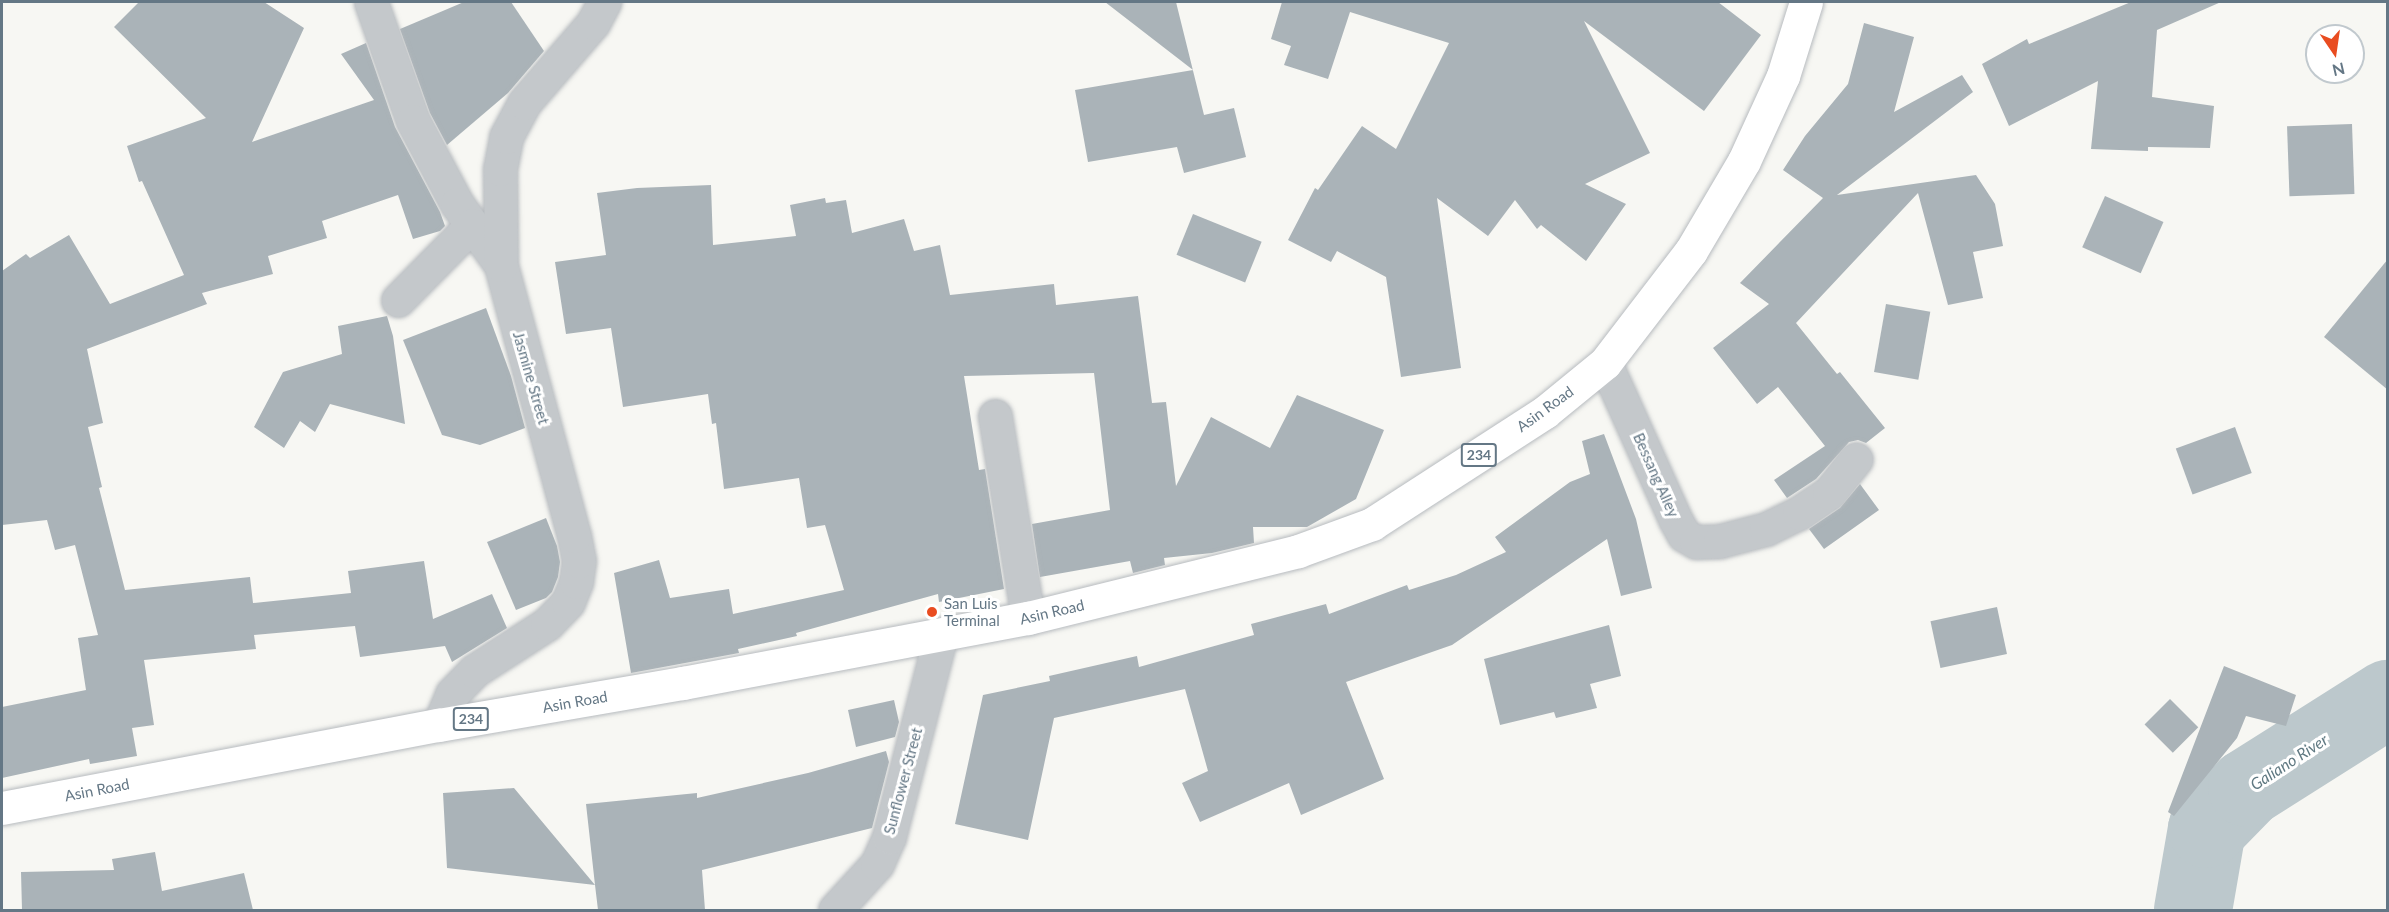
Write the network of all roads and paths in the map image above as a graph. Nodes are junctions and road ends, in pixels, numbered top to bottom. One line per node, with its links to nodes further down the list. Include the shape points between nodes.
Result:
1 (371, 2): 4 (street, via 413,121)
2 (1806, 2): 7 (main road, Asin Road / 234, via 1783,76 1744,161 1691,251)
3 (593, 8): 5 (street, Jasmine Street, via 524,103 506,137 500,169)
4 (472, 225): 5 (street); 6 (street)
5 (501, 265): 12 (street, Jasmine Street, via 579,561 568,602 547,624 474,671 452,694)
6 (398, 300)
7 (1605, 363): 9 (street, Bessang Alley, via 1675,519 1684,535 1696,542 1720,541 1766,529 1799,513 1829,493); 10 (main road, Asin Road / 234, via 1545,412 1372,524 1298,551)
8 (995, 416): 10 (street)
9 (1856, 459)
10 (1028, 618): 11 (main road, Asin Road / 234)
11 (941, 635): 12 (main road, Asin Road / 234); 14 (street, Sunflower Street, via 889,837 877,864)
12 (439, 725): 13 (main road, Asin Road / 234)
13 (2, 808)
14 (835, 910)

